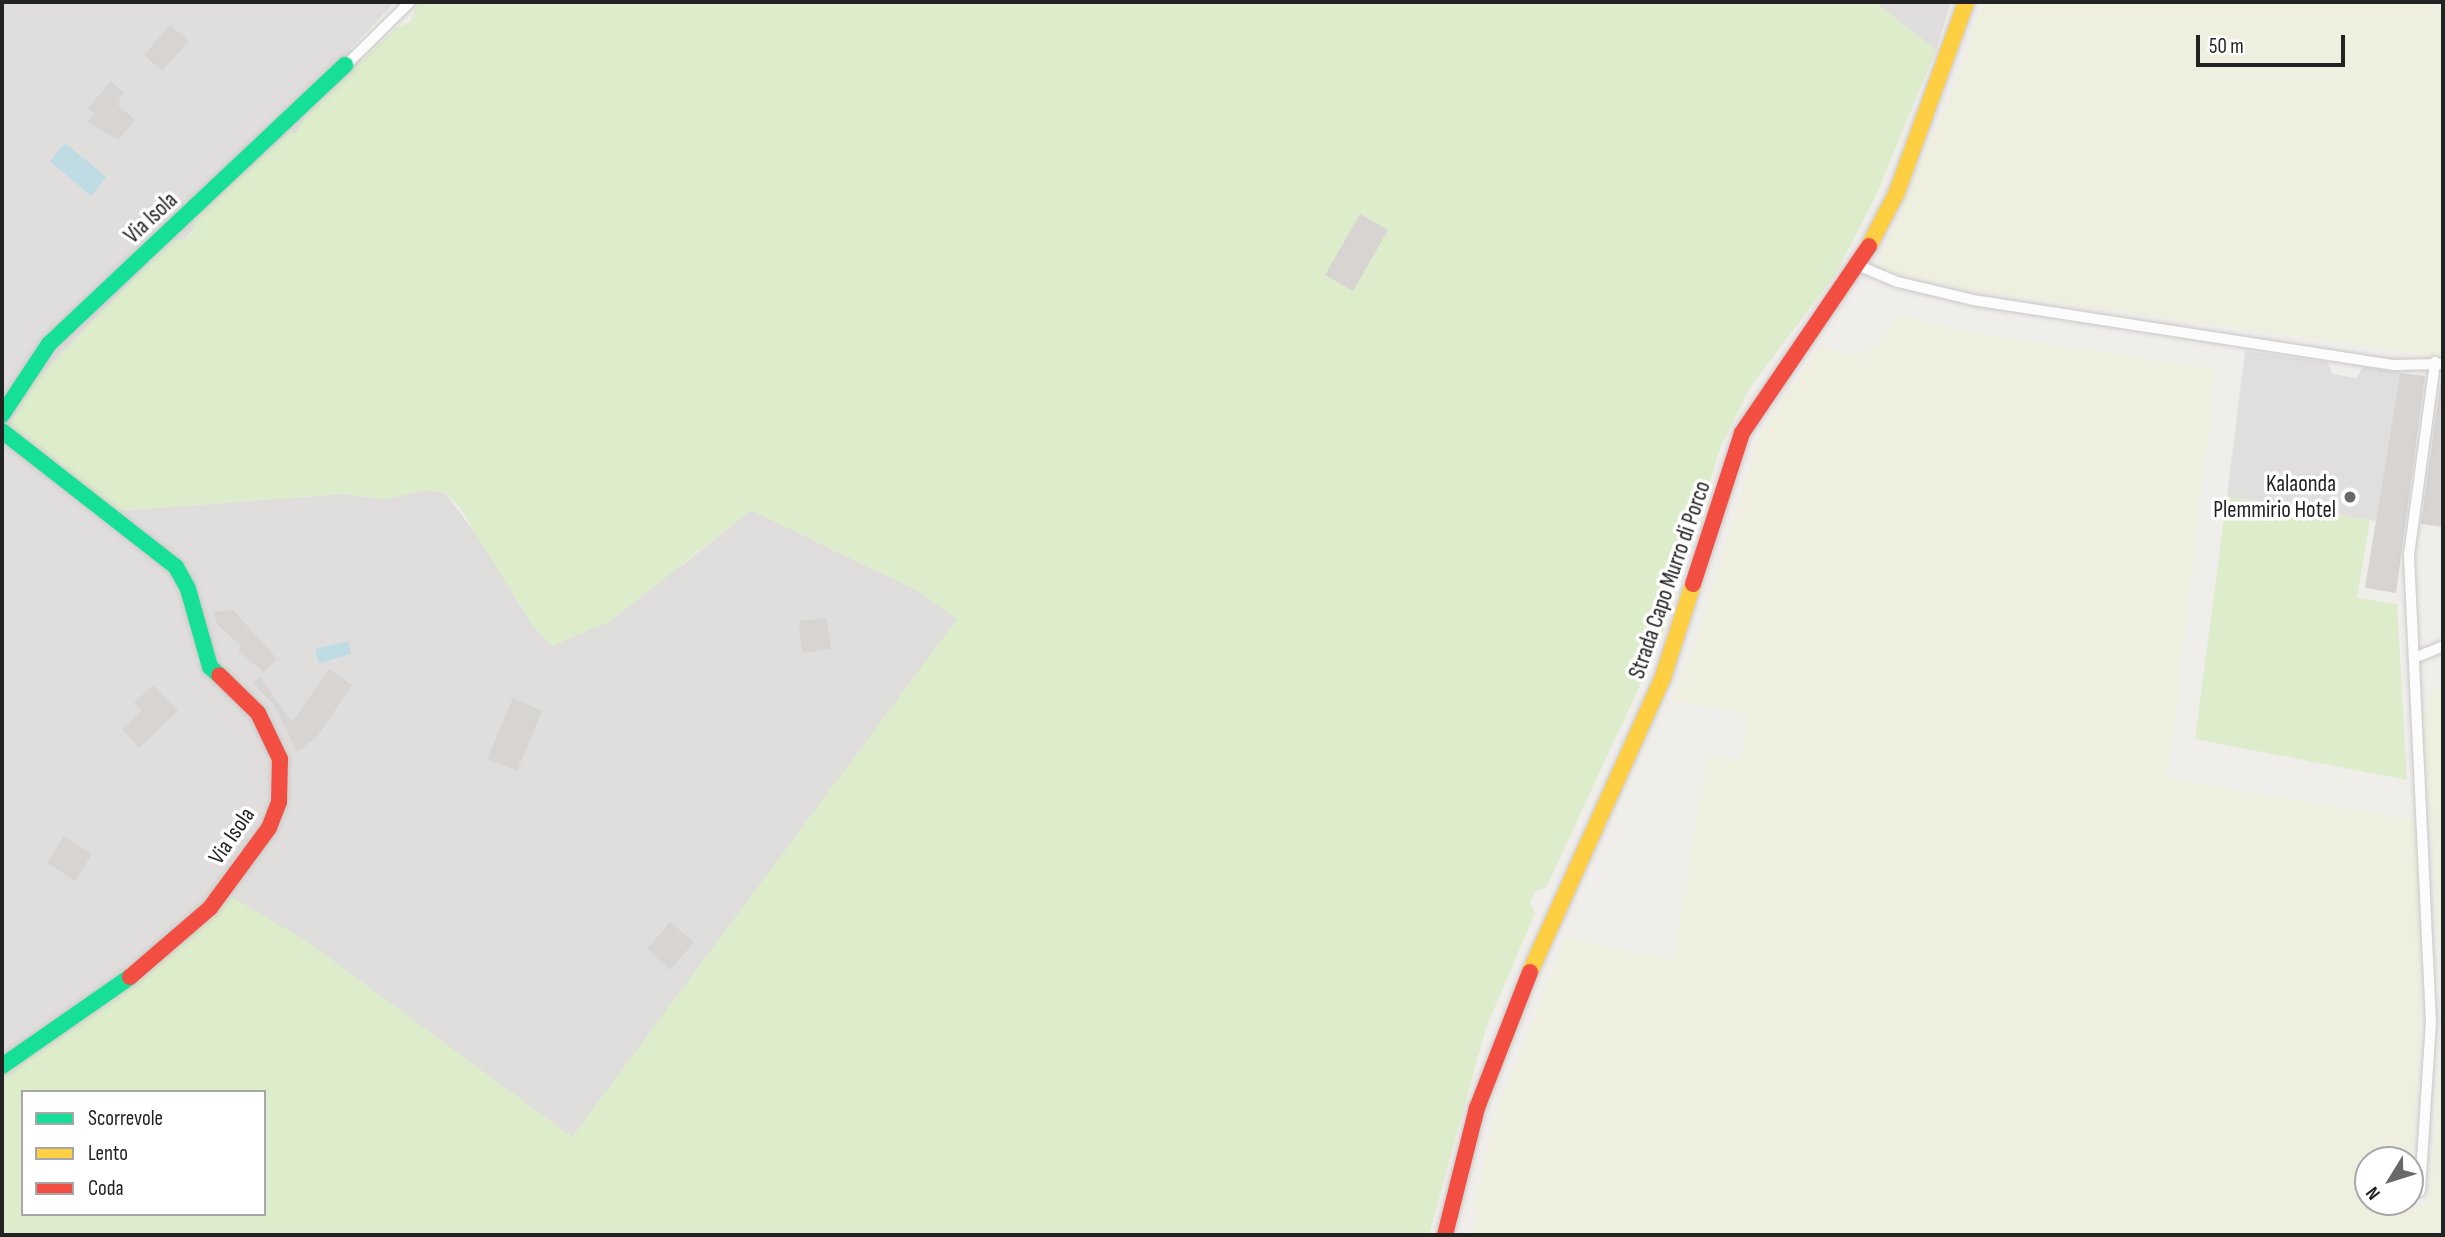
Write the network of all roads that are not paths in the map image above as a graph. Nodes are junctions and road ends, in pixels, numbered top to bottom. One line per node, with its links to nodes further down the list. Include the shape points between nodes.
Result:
1 (410, 2): 3 (lane)
2 (1966, 2): 4 (street, Strada Capo Murro di Porco, via 1897,192)
3 (345, 65): 6 (street, Via Isola, via 49,344)
4 (1859, 266): 5 (lane, via 1898,282 1973,300 2394,365); 12 (street, Strada Capo Murro di Porco, via 1768,388 1742,433 1663,677 1507,1021 1477,1108)
5 (2439, 363): 9 (lane, via 2410,526)
6 (2, 415)
7 (2, 431): 10 (street, Via Isola, via 176,568 188,589 210,667 242,693 273,738 279,759 279,802 269,828 225,888 174,943 60,1030)
8 (2443, 646): 9 (lane)
9 (2414, 657): 11 (lane, via 2431,1023)
10 (2, 1066)
11 (2423, 1146)
12 (1445, 1235)

